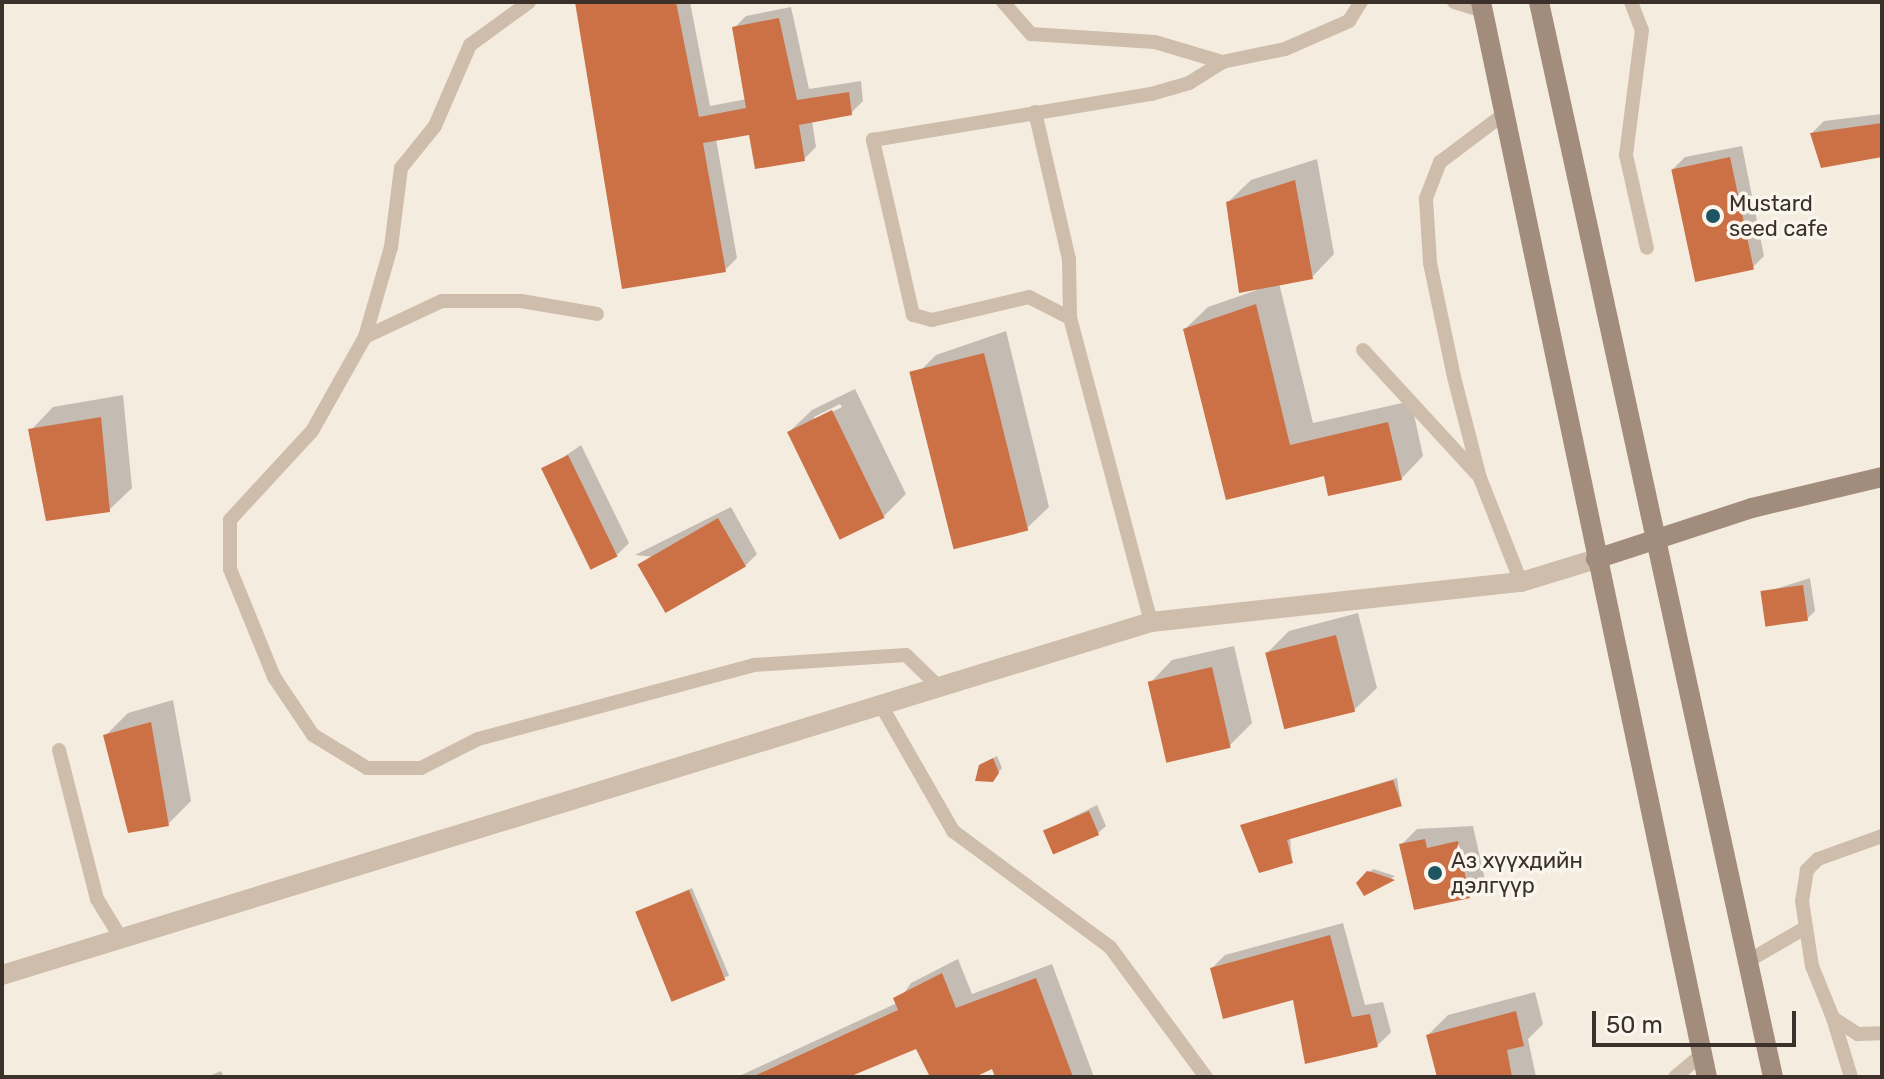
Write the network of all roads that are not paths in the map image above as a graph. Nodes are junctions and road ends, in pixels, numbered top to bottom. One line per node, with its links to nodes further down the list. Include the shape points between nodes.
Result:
1 (529, 2): 14 (lane, via 470,45 435,126 401,168 391,247)
2 (1003, 2): 8 (lane, via 1031,34 1155,42)
3 (1361, 2): 8 (lane, via 1349,21 1285,49)
4 (1454, 2): 6 (lane)
5 (1631, 2): 11 (lane, via 1642,30 1626,155)
6 (1482, 7): 10 (main road)
7 (1546, 7): 18 (main road)
8 (1222, 62): 9 (lane, via 1189,83 1151,94)
9 (1035, 112): 13 (lane, via 1069,259); 13 (lane, via 873,140 913,315 932,320 1029,297)
10 (1504, 114): 17 (lane, via 1440,162 1426,199 1430,263); 19 (main road)
11 (1647, 248)
12 (597, 314): 14 (lane, via 521,301 442,301)
13 (1070, 318): 21 (lane)
14 (365, 337): 22 (lane, via 312,431 230,520 228,543 230,569 274,677 313,735 367,768 421,768 492,734 754,665 906,655)
15 (1363, 350): 17 (lane)
16 (1882, 477): 18 (main road)
17 (1480, 478): 20 (lane)
18 (1657, 536): 19 (main road); 28 (main road)
19 (1596, 559): 20 (street); 32 (main road)
20 (1521, 582): 21 (street)
21 (1151, 622): 22 (street)
22 (940, 688): 23 (street)
23 (882, 707): 27 (street); 33 (lane, via 953,831 1110,947)
24 (59, 750): 27 (lane, via 97,899)
25 (1882, 836): 26 (lane, via 1850,843 1807,870)
26 (1805, 928): 28 (lane); 30 (lane)
27 (122, 940): 29 (street)
28 (1748, 961): 36 (main road)
29 (2, 975)
30 (1833, 1018): 31 (lane, via 1858,1034); 37 (lane)
31 (1882, 1033)
32 (1702, 1054): 34 (lane); 35 (main road)
33 (1206, 1077)
34 (1675, 1077)
35 (1707, 1077)
36 (1773, 1077)
37 (1851, 1077)

